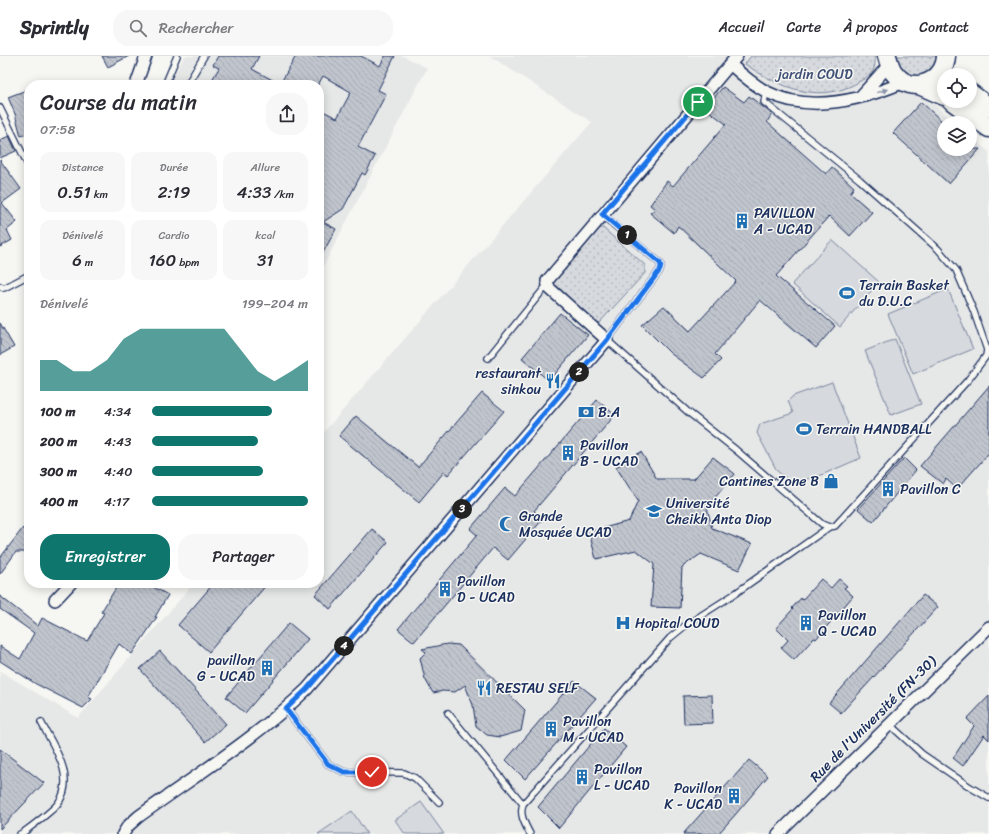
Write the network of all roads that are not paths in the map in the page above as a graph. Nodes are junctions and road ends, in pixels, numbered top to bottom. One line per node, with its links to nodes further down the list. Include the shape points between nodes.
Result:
1 (146, 56): 8 (street)
2 (177, 56): 9 (lane)
3 (204, 56): 10 (lane)
4 (946, 56): 7 (main road); 11 (main road, via 937,77 924,84)
5 (888, 59): 11 (main road, via 894,74); 14 (street)
6 (733, 60): 12 (street, via 739,72); 21 (street)
7 (952, 68)
8 (138, 80)
9 (167, 80)
10 (190, 80)
11 (911, 84): 13 (main road); 14 (street, one-way to 11)
12 (766, 92): 14 (street, via 783,99 815,103); 26 (lane, via 764,102 860,180 938,250 956,270 984,338)
13 (937, 93)
14 (858, 98)
15 (977, 99): 18 (main road)
16 (0, 108): 20 (lane)
17 (962, 108): 19 (main road)
18 (989, 108)
19 (989, 128)
20 (24, 157)
21 (602, 214): 23 (street, via 547,281); 25 (lane, via 661,266)
22 (24, 278): 24 (lane, via 4,288)
23 (548, 284): 25 (street, via 549,288); 27 (lane)
24 (0, 286)
25 (607, 340): 28 (lane, via 688,412 822,524); 32 (street, via 307,689)
26 (987, 354): 28 (lane, via 968,380 835,526)
27 (488, 358)
28 (829, 527): 38 (lane, via 670,638)
29 (66, 588): 30 (street)
30 (55, 600)
31 (989, 627): 35 (street, Rue de l'Université (FN-30))
32 (286, 709): 37 (lane, via 328,764 344,772 404,773 415,778); 40 (street, via 138,817)
33 (448, 713): 38 (lane)
34 (41, 722): 39 (lane, via 63,766 66,781 59,803)
35 (889, 724): 36 (lane, via 922,754); 42 (street, Rue de l'Université (FN-30))
36 (989, 798)
37 (439, 802)
38 (523, 804): 41 (lane, via 522,817)
39 (20, 834)
40 (123, 834)
41 (530, 834)
42 (778, 834)

